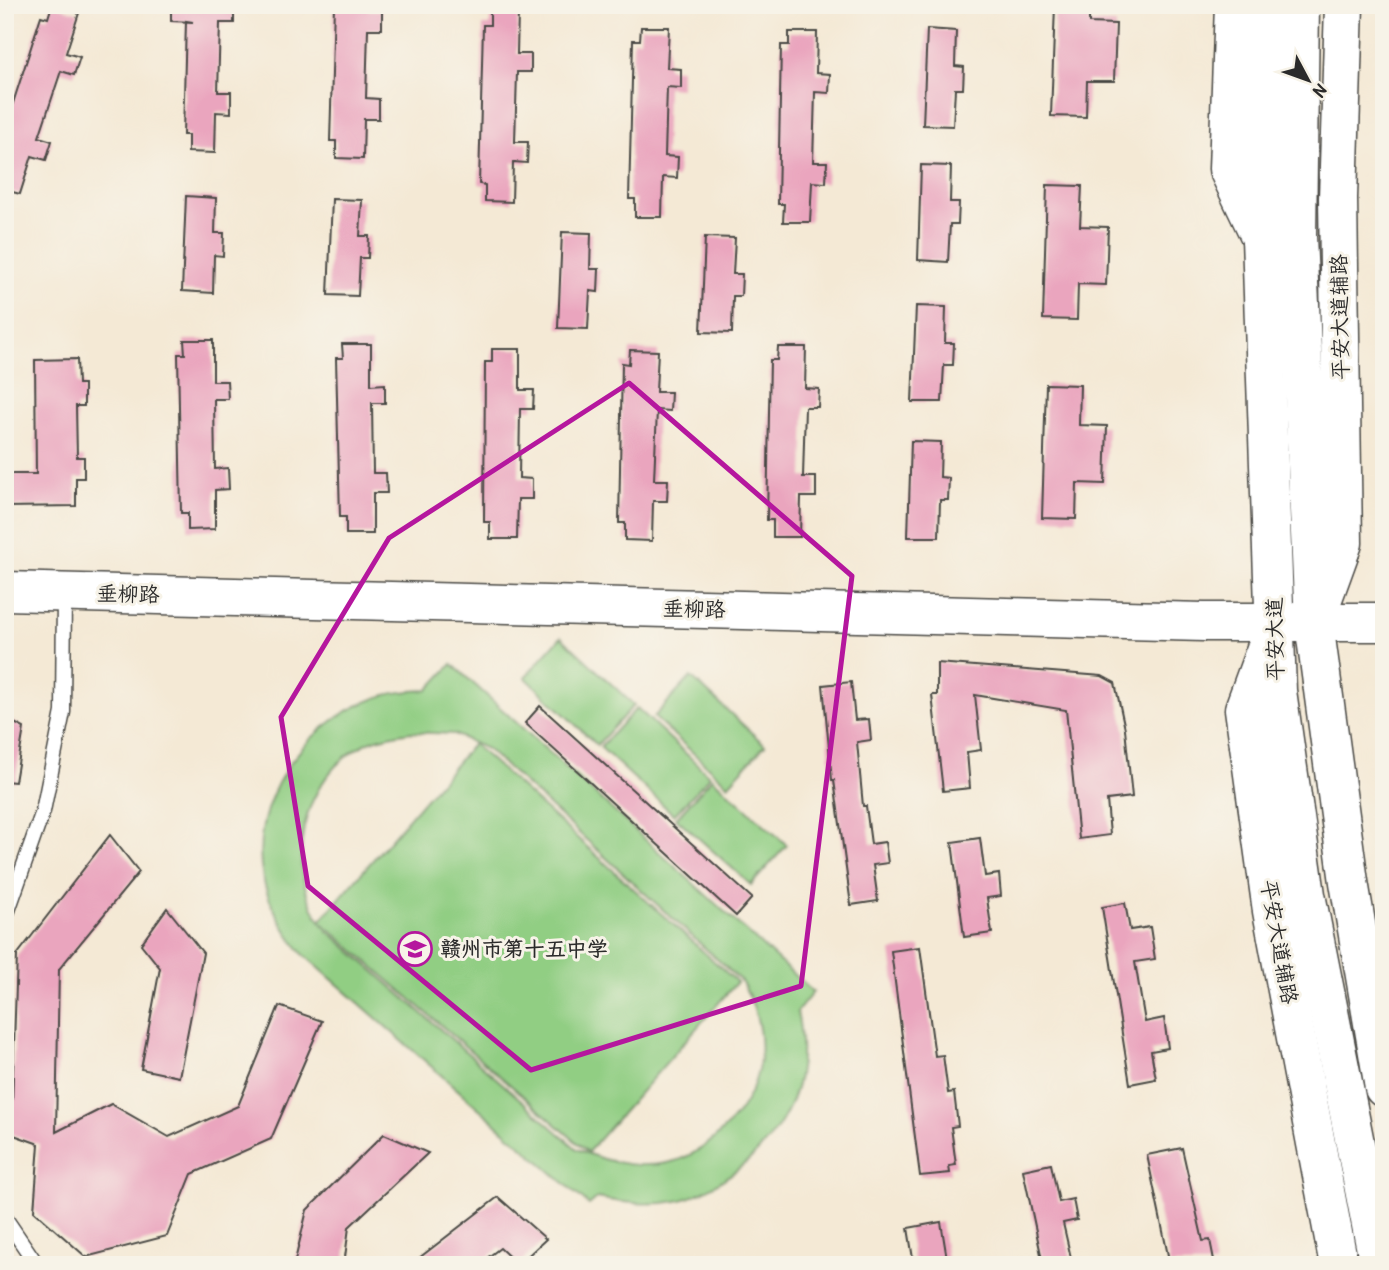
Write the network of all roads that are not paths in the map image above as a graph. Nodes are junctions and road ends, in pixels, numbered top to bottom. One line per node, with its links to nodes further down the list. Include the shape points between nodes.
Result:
1 (1234, 5): 6 (street, via 1228,169)
2 (1270, 5): 6 (street, 平安大道)
3 (1300, 5): 6 (street, 平安大道)
4 (1344, 5): 5 (street, 平安大道辅路)
5 (1339, 138): 6 (street); 11 (street, 平安大道辅路, via 1343,543)
6 (1279, 237): 9 (street, 平安大道); 11 (street, 平安大道)
7 (5, 591): 8 (street, 垂柳路)
8 (64, 593): 9 (street, 垂柳路); 12 (lane, via 63,712 43,811)
9 (1276, 622): 11 (street, 垂柳路); 13 (street, 平安大道辅路, via 1244,709); 15 (street, 平安大道, via 1277,693 1306,895)
10 (1384, 622): 11 (street, 垂柳路)
11 (1314, 623): 14 (street, 平安大道, via 1349,882)
12 (5, 919)
13 (1294, 1034): 15 (street); 18 (street, 平安大道辅路)
14 (1382, 1073)
15 (1345, 1091): 19 (street, 平安大道)
16 (5, 1218): 17 (lane)
17 (37, 1265)
18 (1339, 1265)
19 (1379, 1265)

